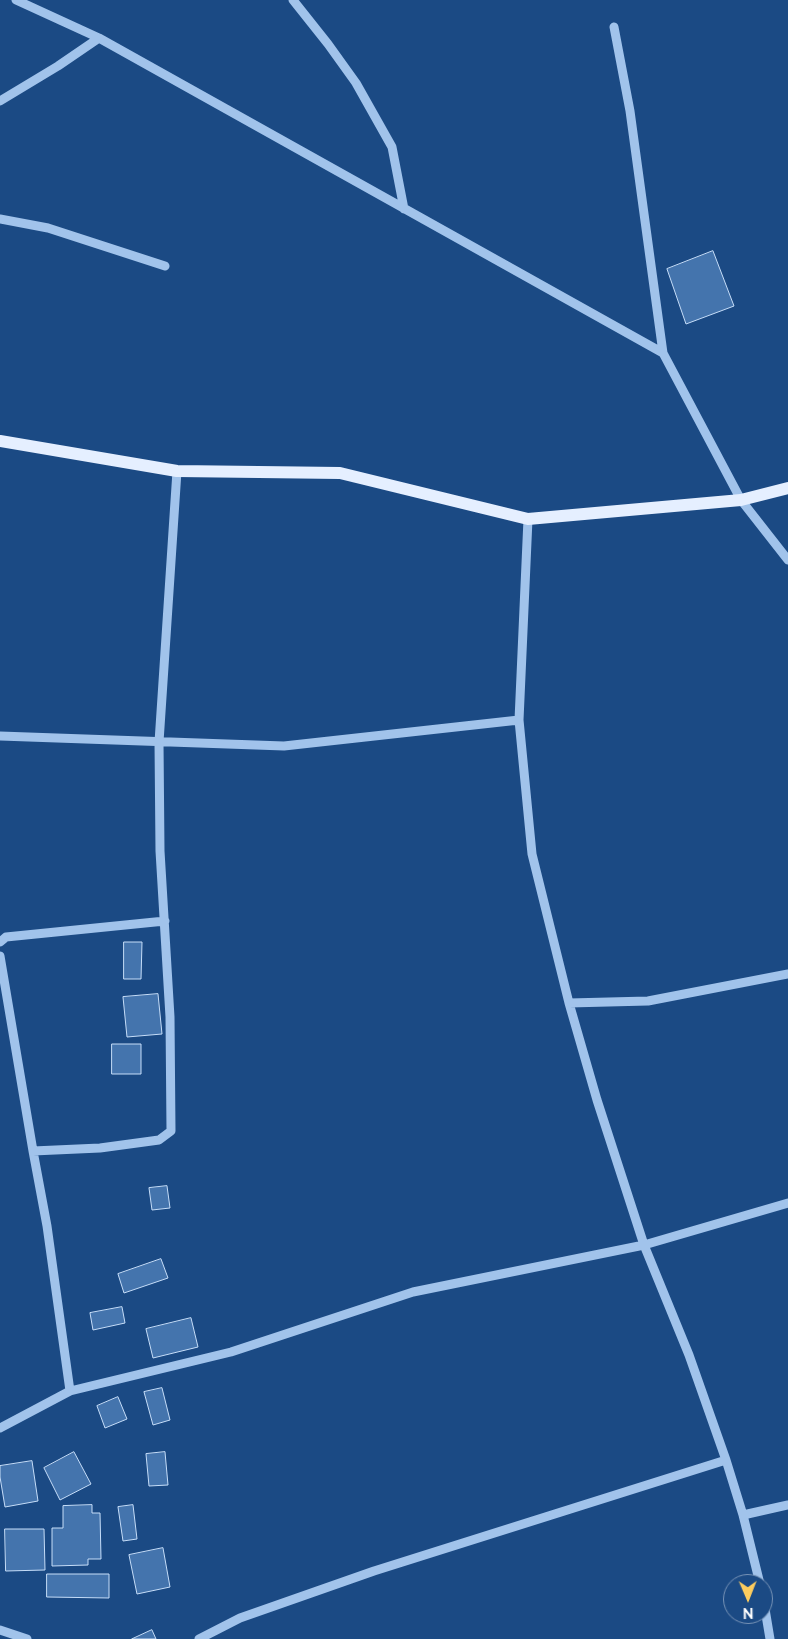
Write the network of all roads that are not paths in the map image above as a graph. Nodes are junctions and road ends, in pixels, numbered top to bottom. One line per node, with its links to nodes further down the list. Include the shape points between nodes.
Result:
1 (16, 0): 4 (street)
2 (292, 0): 6 (street, via 356,83 392,147)
3 (614, 27): 9 (street, via 630,111)
4 (99, 38): 5 (street); 6 (street)
5 (0, 101)
6 (404, 209): 9 (street)
7 (0, 219): 8 (street, via 48,228)
8 (164, 266)
9 (663, 353): 13 (street)
10 (0, 441): 11 (main road)
11 (178, 471): 14 (main road, via 340,473); 18 (street)
12 (788, 488): 13 (main road)
13 (741, 500): 14 (main road); 15 (street)
14 (528, 519): 16 (street)
15 (788, 560)
16 (519, 720): 18 (street, via 284,746); 23 (street, via 532,854)
17 (0, 736): 18 (street)
18 (158, 742): 19 (street)
19 (164, 921): 20 (street, via 6,938); 24 (street, via 170,1017 171,1131 159,1140 100,1148)
20 (0, 942)
21 (0, 956): 24 (street)
22 (788, 974): 23 (street, via 648,1001)
23 (569, 1003): 26 (street)
24 (33, 1151): 27 (street)
25 (788, 1204): 26 (street)
26 (644, 1245): 27 (street, via 413,1292 231,1352); 29 (street, via 689,1355)
27 (70, 1391): 28 (street)
28 (0, 1428)
29 (726, 1460): 31 (street); 36 (street, via 374,1571 240,1618)
30 (788, 1505): 31 (street)
31 (743, 1514): 32 (street)
32 (758, 1574)
33 (768, 1624): 37 (street)
34 (0, 1630): 35 (street)
35 (27, 1639)
36 (199, 1639)
37 (770, 1639)

